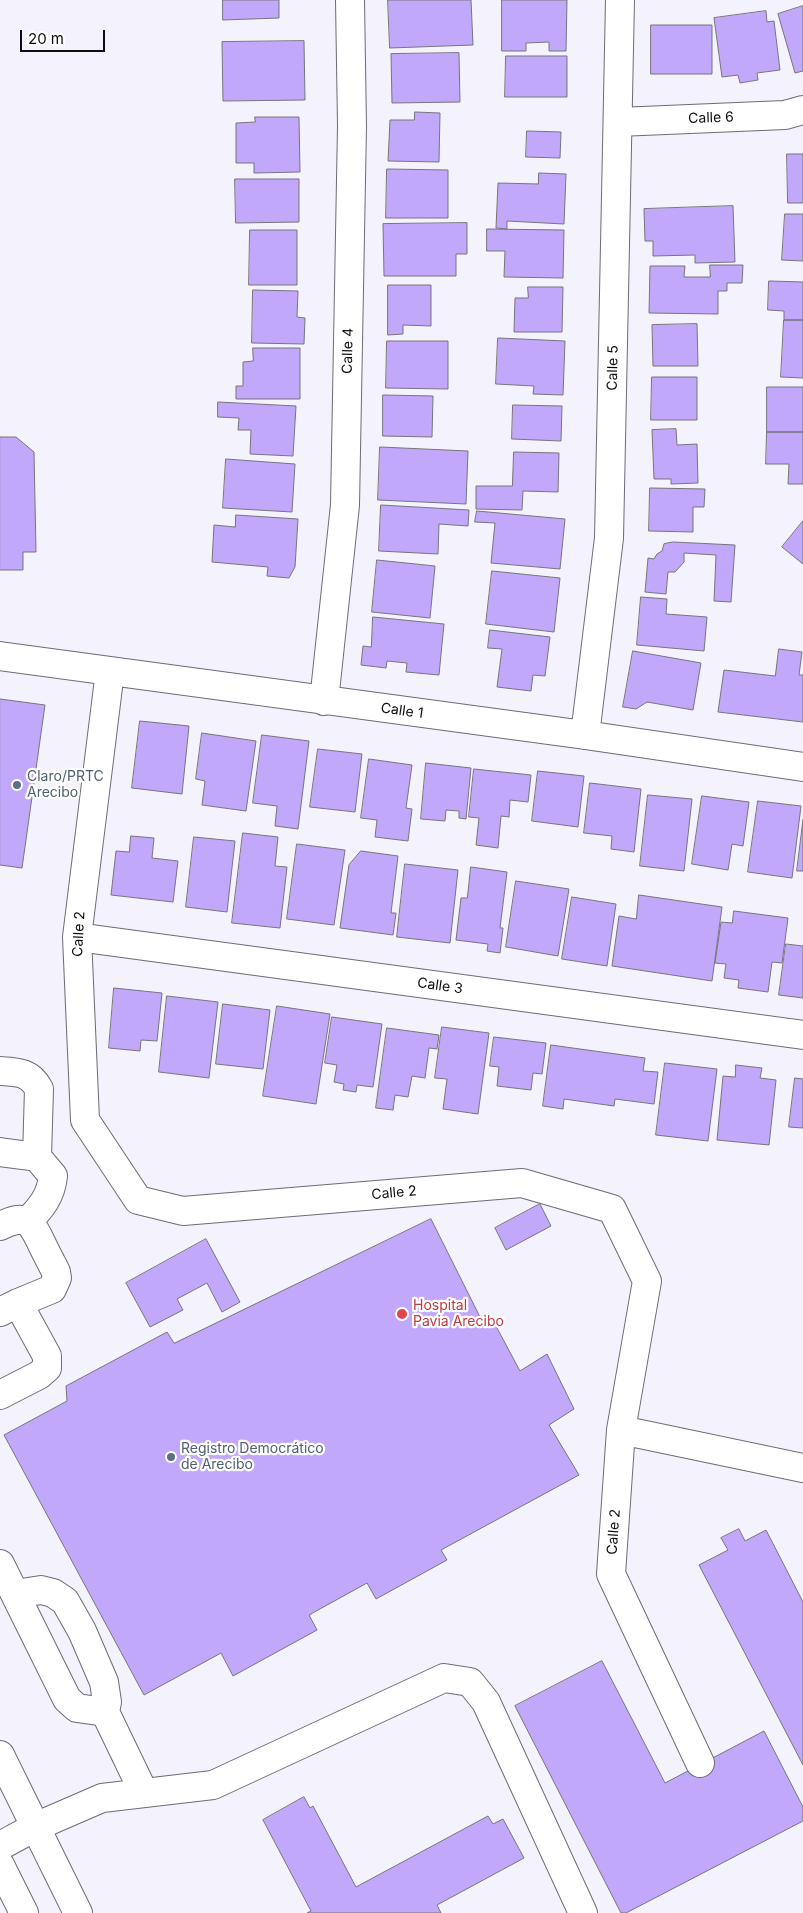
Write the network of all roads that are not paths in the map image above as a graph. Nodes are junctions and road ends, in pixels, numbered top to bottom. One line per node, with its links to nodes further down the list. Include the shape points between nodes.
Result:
1 (350, 0): 7 (street, Calle 4, via 352,126 345,505)
2 (620, 0): 4 (street, Calle 5)
3 (803, 110): 4 (street, Calle 6, via 785,114)
4 (618, 122): 8 (street, Calle 5, via 609,538)
5 (0, 656): 6 (street, Calle 1)
6 (110, 671): 7 (street, Calle 1); 10 (street, Calle 2)
7 (324, 700): 8 (street, Calle 1)
8 (585, 735): 9 (street, Calle 1)
9 (803, 767)
10 (77, 938): 11 (street, Calle 3); 19 (street, Calle 2, via 85,1120 138,1200 183,1211 522,1183 612,1209 647,1281)
11 (803, 1035)
12 (0, 1071): 14 (street, via 20,1073 34,1079 39,1088)
13 (0, 1152): 14 (street)
14 (37, 1157): 15 (street, via 53,1176 52,1187 44,1205)
15 (28, 1222): 16 (street, via 15,1220); 17 (street, via 32,1224 57,1278 52,1289)
16 (0, 1226)
17 (9, 1308): 18 (street, via 47,1356 47,1368)
18 (0, 1394)
19 (621, 1430): 20 (street); 25 (street, Calle 2, via 611,1574)
20 (803, 1468)
21 (0, 1564): 22 (street)
22 (15, 1594): 23 (street, via 67,1700 77,1708); 23 (street, via 41,1590 65,1601 104,1682)
23 (105, 1712): 26 (street)
24 (0, 1755): 27 (street)
25 (700, 1763)
26 (144, 1793): 27 (street, via 102,1798); 32 (street, via 212,1785 444,1678 470,1682 486,1702)
27 (35, 1827): 28 (street); 31 (street)
28 (0, 1846)
29 (0, 1865): 30 (street)
30 (24, 1913)
31 (78, 1913)
32 (583, 1913)

